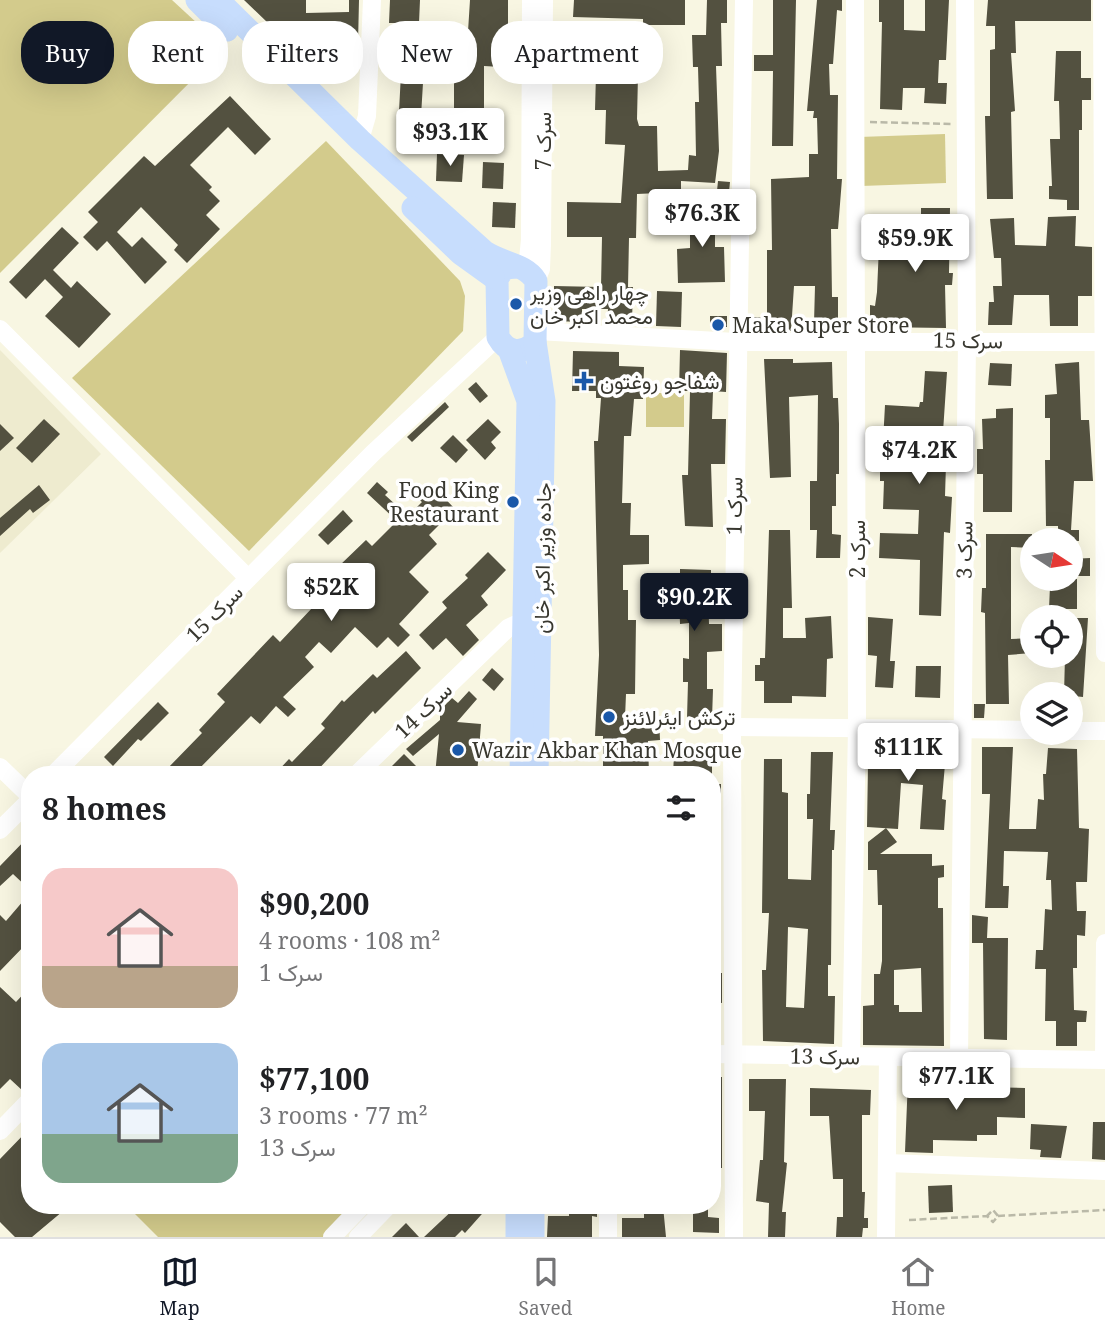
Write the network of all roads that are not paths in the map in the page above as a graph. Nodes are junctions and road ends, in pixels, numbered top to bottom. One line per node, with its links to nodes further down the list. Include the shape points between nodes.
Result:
1 (197, 0): 10 (main road)
2 (219, 0): 10 (main road)
3 (372, 0): 10 (street, via 367,116)
4 (531, 0): 11 (street, سرک 7)
5 (544, 0): 11 (street, سرک 7, via 541,269)
6 (744, 0): 17 (street, سرک 1)
7 (855, 0): 15 (street, سرک 2)
8 (965, 0): 16 (street, سرک 3)
9 (1102, 0): 18 (street)
10 (356, 145): 11 (main road, via 485,252); 12 (main road, via 461,254)
11 (527, 272): 12 (main road, via 504,268); 14 (main road, جاده وزیر اکبر خان)
12 (497, 279): 19 (main road)
13 (0, 329): 20 (street)
14 (536, 336): 17 (street, سرک 15); 19 (main road, via 525,350); 34 (main road, جاده وزیر اکبر خان, via 544,401)
15 (856, 340): 16 (street, سرک 15); 17 (street, سرک 15); 25 (street, سرک 2)
16 (967, 340): 18 (street, سرک 15); 27 (street, سرک 3)
17 (736, 342): 26 (street, سرک 1)
18 (1103, 342): 23 (street)
19 (503, 343): 20 (street, سرک 15, via 373,453); 21 (main road, via 528,401)
20 (248, 578): 31 (street, سرک 15)
21 (525, 620): 22 (street, سرک 14); 24 (main road)
22 (490, 645): 24 (street, via 510,650); 32 (street, سرک 14)
23 (1105, 653)
24 (524, 661): 33 (main road)
25 (857, 726): 26 (street); 27 (street); 42 (street, سرک 2)
26 (732, 727): 41 (street, سرک 1)
27 (961, 728): 28 (street); 44 (street, سرک 3)
28 (1020, 730)
29 (1083, 731): 30 (street)
30 (1105, 731)
31 (62, 766)
32 (365, 766)
33 (521, 766)
34 (537, 766)
35 (0, 767): 36 (street)
36 (21, 789)
37 (21, 808): 38 (street)
38 (0, 830)
39 (1105, 943): 45 (street)
40 (721, 1054): 41 (street, سرک 13)
41 (735, 1054): 42 (street, سرک 13); 60 (street, سرک 1)
42 (852, 1057): 43 (street, سرک 13)
43 (888, 1057): 44 (street, سرک 13); 48 (street)
44 (959, 1058): 45 (street, سرک 13)
45 (1105, 1060)
46 (21, 1109): 47 (street)
47 (0, 1131)
48 (887, 1163): 49 (street); 61 (street)
49 (1105, 1171)
50 (354, 1214): 55 (street)
51 (378, 1214): 56 (street)
52 (517, 1214): 57 (main road)
53 (533, 1214): 58 (main road)
54 (608, 1214): 59 (street)
55 (332, 1237)
56 (358, 1237)
57 (516, 1237)
58 (533, 1237)
59 (608, 1237)
60 (734, 1237)
61 (886, 1237)

